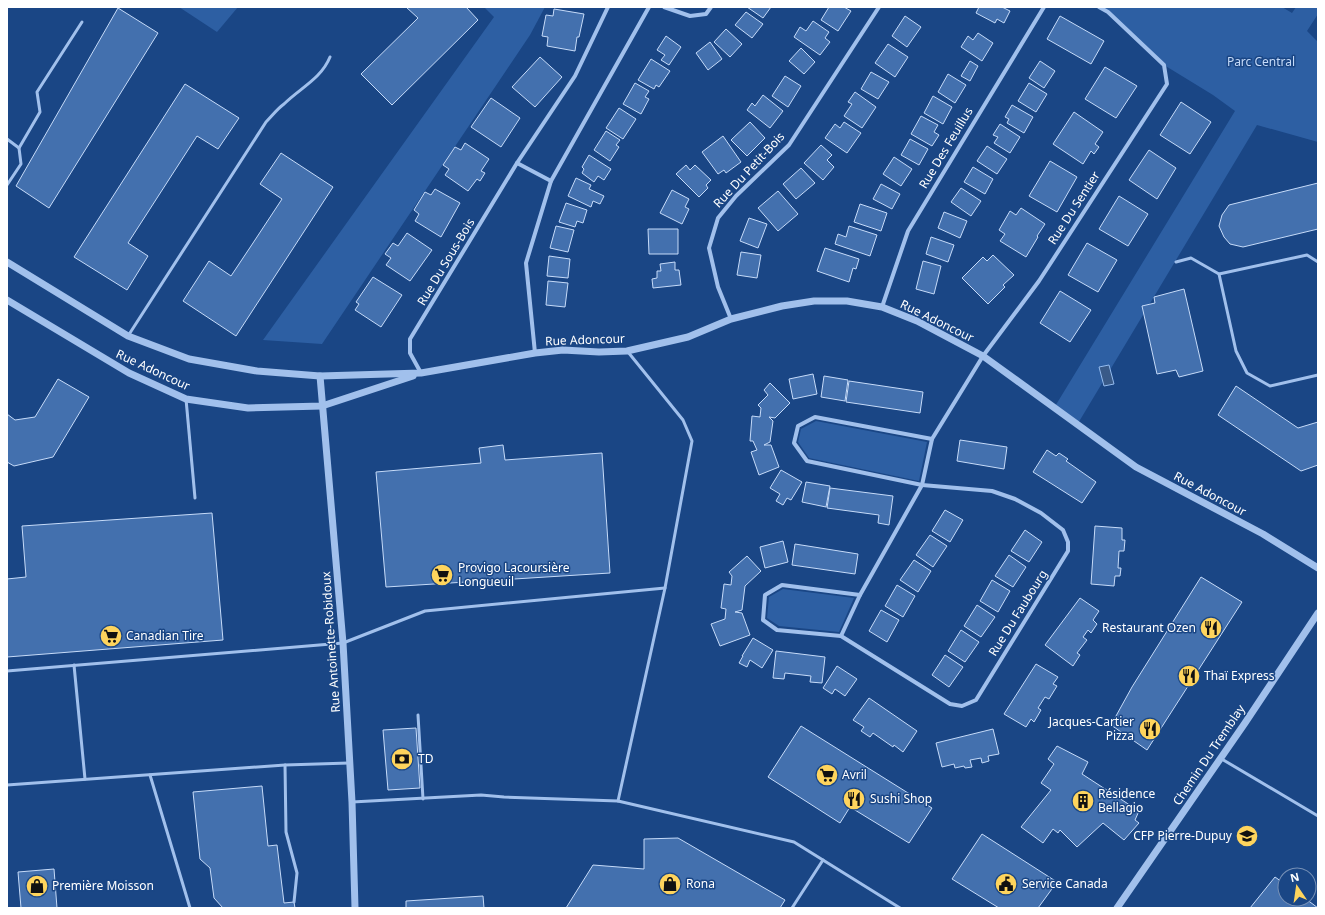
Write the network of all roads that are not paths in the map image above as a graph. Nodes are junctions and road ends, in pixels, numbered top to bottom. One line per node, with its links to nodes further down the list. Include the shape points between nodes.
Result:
1 (608, 7): 12 (street, Rue Du Sous-Bois, via 575,76)
2 (649, 7): 13 (street)
3 (664, 7): 4 (street, via 690,16 706,14)
4 (711, 7)
5 (879, 7): 21 (street, Rue Du Petit-Bois, via 789,145 736,196 718,218 709,248 718,286)
6 (1044, 7): 20 (street, Rue Des Feuillus, via 908,231)
7 (1099, 7): 25 (street, Rue Du Sentier, via 1108,12 1164,65 1167,84 1039,281)
8 (82, 22): 11 (lane, via 37,92 40,112)
9 (330, 57): 22 (lane, via 326,67 312,82 284,103 266,122)
10 (7, 139): 11 (lane)
11 (19, 148): 14 (lane, via 21,164)
12 (518, 163): 13 (street); 26 (street, Rue Du Sous-Bois, via 410,339 410,353)
13 (551, 181): 24 (street, via 526,263)
14 (7, 185)
15 (7, 262): 22 (street, Rue Adoncour)
16 (1176, 262): 18 (lane, via 1191,258)
17 (1318, 262): 18 (lane, via 1307,255)
18 (1219, 274): 27 (lane, via 1236,351 1247,373 1270,386)
19 (7, 300): 29 (street, Rue Adoncour, via 129,373)
20 (882, 307): 21 (street, Rue Adoncour, via 847,301 814,301); 25 (street, Rue Adoncour, via 917,321)
21 (732, 319): 23 (street, Rue Adoncour, via 688,337)
22 (128, 336): 28 (street, Rue Adoncour, via 189,360 257,371)
23 (627, 351): 24 (street, Rue Adoncour, via 563,350); 35 (lane, via 683,420 692,441)
24 (535, 353): 26 (street, Rue Adoncour)
25 (983, 356): 31 (street); 34 (street, Rue Adoncour, via 1136,467 1263,534)
26 (421, 373): 28 (street, Rue Adoncour); 30 (street, Rue Adoncour)
27 (1318, 375)
28 (320, 376): 30 (street, Rue Antoinette-Robidoux)
29 (186, 399): 30 (street, Rue Adoncour, via 248,408); 33 (lane)
30 (322, 406): 39 (street, Rue Antoinette-Robidoux)
31 (932, 439): 32 (street); 32 (street, Rue Du Faubourg, via 815,417 798,426 794,443 807,461)
32 (922, 485): 36 (street); 38 (street, Rue Du Faubourg, via 992,491 1015,499 1041,513 1063,530 1068,542 1068,551 976,700 962,706 950,704)
33 (194, 498)
34 (1318, 568)
35 (664, 588): 39 (lane, via 425,610); 50 (lane)
36 (860, 595): 38 (street); 38 (street, Rue Du Faubourg, via 782,585 766,595 763,620 777,630)
37 (1318, 614): 43 (street, Chemin Du Tremblay)
38 (841, 636)
39 (344, 643): 40 (lane); 44 (street, Rue Antoinette-Robidoux)
40 (74, 665): 41 (lane); 47 (lane)
41 (7, 671)
42 (418, 715): 49 (lane)
43 (1220, 758): 52 (lane); 59 (street, Chemin Du Tremblay)
44 (350, 763): 45 (lane); 51 (street, Rue Antoinette-Robidoux)
45 (285, 765): 46 (lane); 54 (lane, via 286,832 297,873)
46 (150, 775): 47 (lane); 55 (lane)
47 (85, 779): 48 (lane)
48 (7, 785)
49 (423, 799): 50 (lane, via 481,795); 51 (lane)
50 (618, 801): 53 (lane, via 794,842)
51 (352, 802): 56 (street, Rue Antoinette-Robidoux)
52 (1318, 816)
53 (823, 860): 57 (lane); 58 (lane)
54 (294, 902)
55 (190, 908)
56 (355, 908)
57 (792, 908)
58 (900, 908)
59 (1118, 908)

